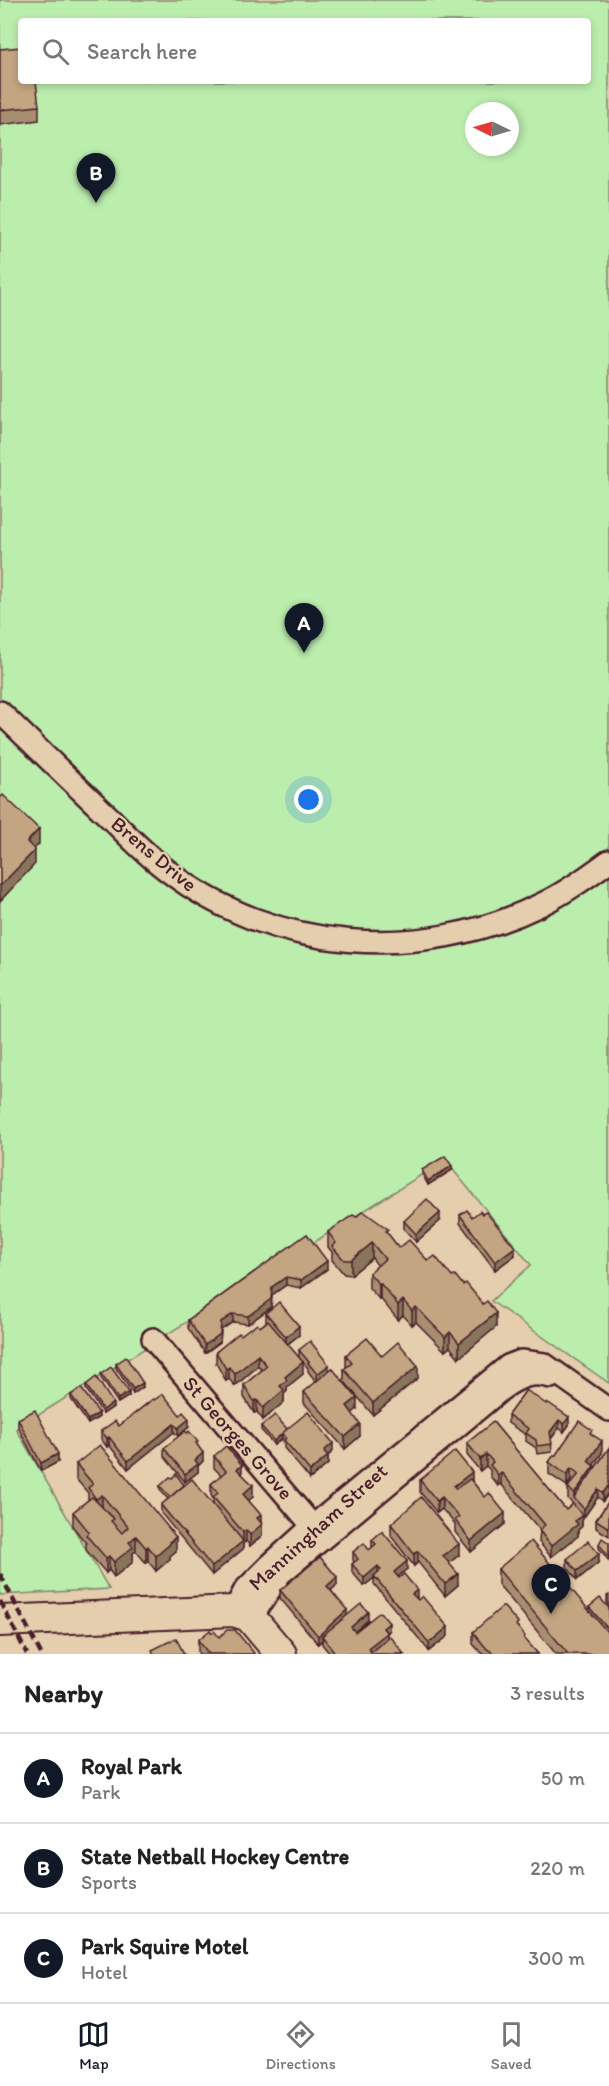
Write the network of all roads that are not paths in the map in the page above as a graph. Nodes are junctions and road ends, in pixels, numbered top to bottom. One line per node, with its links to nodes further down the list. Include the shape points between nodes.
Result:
1 (0, 712): 2 (street, Brens Drive, via 166,871 223,906 303,934 386,943 472,931 539,906)
2 (609, 861)
3 (153, 1339): 5 (street, St Georges Grove)
4 (609, 1410): 5 (street, Manningham Street, via 551,1368 540,1369 521,1361 504,1369)
5 (318, 1532): 6 (street, Manningham Street, via 245,1590)
6 (243, 1615): 7 (street, Manningham Street); 8 (street)
7 (0, 1621)
8 (281, 1654)

